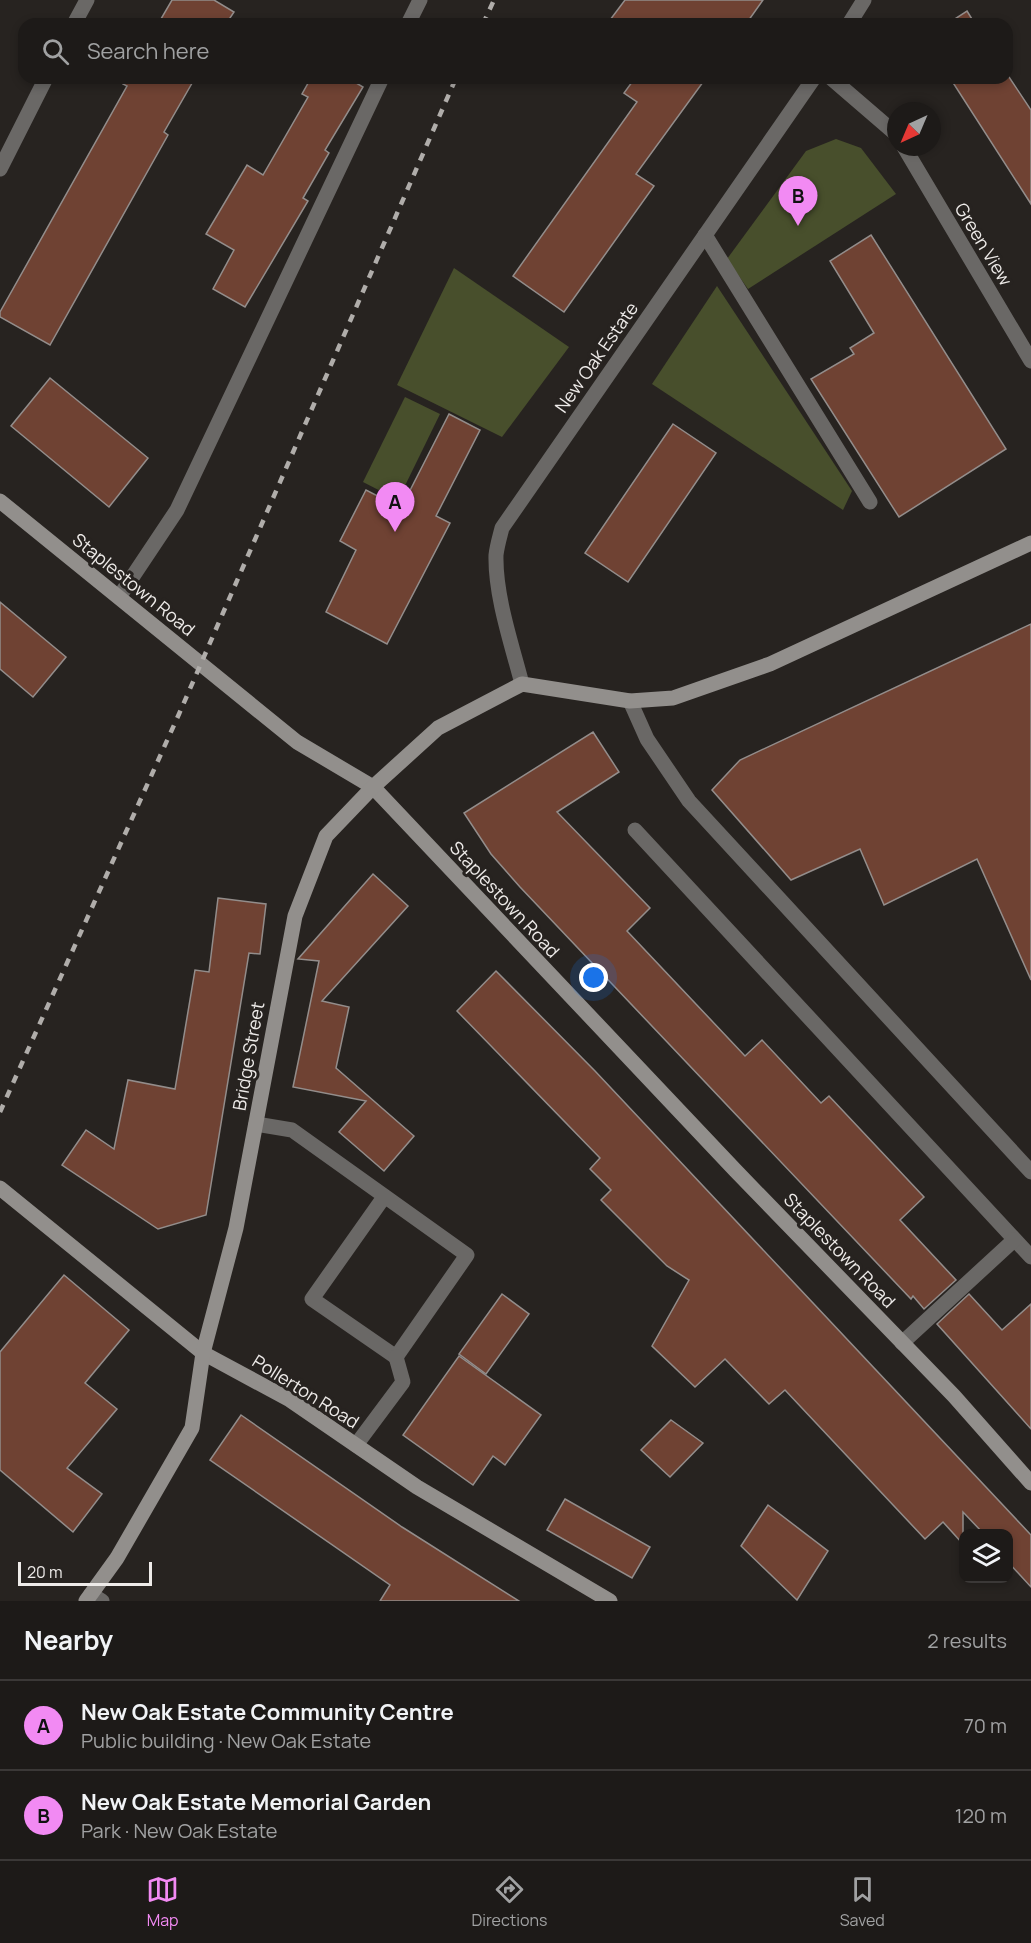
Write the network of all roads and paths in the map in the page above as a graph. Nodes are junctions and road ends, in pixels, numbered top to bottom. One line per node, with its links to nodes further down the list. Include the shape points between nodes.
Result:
1 (87, 0): 4 (street)
2 (420, 0): 5 (street)
3 (864, 0): 6 (street)
4 (77, 18)
5 (411, 18)
6 (853, 18)
7 (43, 84): 13 (street)
8 (379, 84): 19 (street, via 177,510)
9 (810, 84): 14 (street, New Oak Estate)
10 (838, 84): 11 (street)
11 (887, 126)
12 (909, 156): 15 (street, Green View)
13 (0, 170)
14 (705, 235): 17 (street); 20 (street, New Oak Estate, via 501,528 496,555 500,588)
15 (1031, 361)
16 (0, 501): 19 (main road, Staplestown Road)
17 (870, 502)
18 (1031, 543): 21 (main road, via 770,664 673,698)
19 (119, 597): 22 (main road, Staplestown Road, via 297,742)
20 (522, 684): 21 (main road); 22 (main road, Bridge Street, via 438,728)
21 (630, 701): 25 (street, via 647,739 689,801)
22 (373, 787): 24 (main road, Bridge Street, via 326,836 295,916); 30 (main road, Staplestown Road)
23 (635, 830): 28 (street)
24 (256, 1124): 27 (street, via 292,1130); 31 (main road, Bridge Street, via 236,1228)
25 (1031, 1172)
26 (0, 1188): 31 (main road, Pollerton Road)
27 (384, 1197): 32 (street, via 467,1256); 32 (street, via 312,1299)
28 (1014, 1240): 29 (street); 30 (street)
29 (1031, 1257)
30 (902, 1343): 34 (main road, Staplestown Road)
31 (203, 1353): 33 (main road, Pollerton Road, via 290,1400); 35 (main road, Bridge Street, via 192,1428)
32 (396, 1357): 33 (street, via 403,1382)
33 (356, 1445): 36 (main road, Pollerton Road, via 417,1487)
34 (1031, 1484)
35 (93, 1599)
36 (610, 1601)

